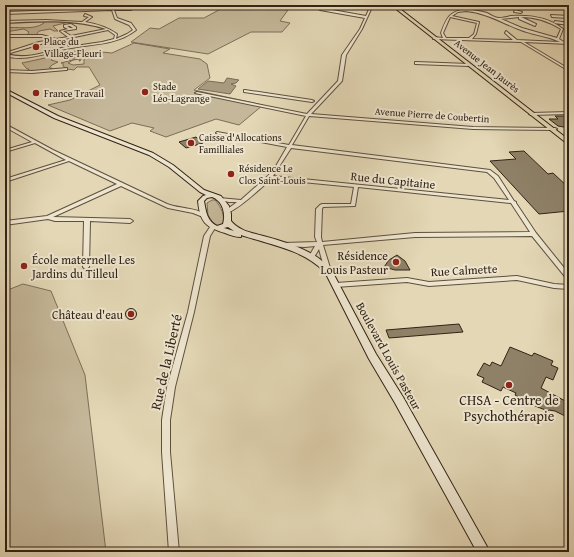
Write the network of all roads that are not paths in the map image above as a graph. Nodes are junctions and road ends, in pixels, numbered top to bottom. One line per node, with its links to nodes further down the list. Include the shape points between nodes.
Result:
1 (145, 5): 7 (street, via 136,9)
2 (312, 5): 17 (street, via 320,9)
3 (372, 5): 17 (street)
4 (394, 5): 33 (main road, Avenue Jean Jaurès)
5 (564, 5): 8 (street)
6 (60, 10): 7 (street); 12 (street); 22 (street)
7 (113, 10): 35 (street, via 116,18 135,28)
8 (569, 10)
9 (515, 11): 10 (street)
10 (521, 12): 11 (street); 18 (street)
11 (528, 12)
12 (5, 13)
13 (85, 15): 25 (street, via 91,17)
14 (449, 16): 20 (street, via 461,9 483,11); 21 (street); 34 (street, via 442,33)
15 (471, 16): 21 (street)
16 (552, 16): 19 (street)
17 (366, 17): 57 (street, via 344,56 340,81)
18 (517, 17): 20 (street); 24 (street, via 539,18); 27 (street)
19 (569, 17)
20 (500, 18): 37 (street, via 520,28)
21 (466, 19): 36 (street, via 478,23 475,34)
22 (50, 21): 23 (street); 25 (street)
23 (5, 22)
24 (553, 22): 26 (street); 37 (street, via 563,30)
25 (82, 23): 29 (street)
26 (569, 24)
27 (535, 25)
28 (70, 29): 32 (street, via 61,31)
29 (109, 29): 32 (street); 35 (street, via 116,34)
30 (506, 32): 39 (street)
31 (5, 36): 38 (street, via 42,36)
32 (71, 37): 38 (street)
33 (436, 38): 34 (street); 46 (main road, Avenue Jean Jaurès); 50 (main road, Avenue Jean Jaurès)
34 (445, 38): 36 (street)
35 (115, 39): 43 (street)
36 (470, 39): 39 (street)
37 (558, 39): 41 (street)
38 (60, 40): 43 (street); 44 (street, via 40,43)
39 (516, 41): 40 (street)
40 (522, 42): 41 (street); 48 (street)
41 (564, 43): 42 (street)
42 (569, 44)
43 (67, 48): 44 (street, via 26,57)
44 (5, 54)
45 (416, 63): 46 (street)
46 (469, 65): 50 (main road, Avenue Jean Jaurès)
47 (66, 69): 49 (street)
48 (569, 70)
49 (5, 71)
50 (485, 76): 56 (main road, Avenue Jean Jaurès)
51 (5, 90): 70 (main road, via 56,117 151,154 171,166)
52 (245, 92): 54 (street)
53 (197, 93): 57 (street, Avenue Pierre de Coubertin)
54 (312, 101)
55 (569, 113): 56 (street)
56 (534, 114): 60 (main road, Avenue Jean Jaurès)
57 (308, 115): 60 (street, Avenue Pierre de Coubertin, via 473,128); 65 (street)
58 (5, 124): 59 (street)
59 (8, 129): 63 (street)
60 (553, 129): 62 (main road, Avenue Jean Jaurès); 64 (main road, Avenue Jean Jaurès)
61 (218, 133): 65 (street)
62 (569, 140)
63 (35, 142): 66 (street); 67 (street)
64 (569, 143)
65 (291, 146): 68 (street); 77 (street, via 493,173)
66 (5, 151)
67 (69, 160): 69 (street); 71 (street)
68 (270, 177): 72 (street, Rue du Capitaine); 76 (street)
69 (5, 181)
70 (191, 183): 73 (main road); 75 (main road)
71 (121, 184): 78 (street); 81 (street)
72 (356, 186): 77 (street, Rue du Capitaine); 88 (street, via 353,205 320,208)
73 (213, 195): 74 (main road); 75 (main road)
74 (221, 199): 76 (street, via 232,202); 79 (main road)
75 (202, 200): 78 (street, via 196,206); 80 (main road)
76 (244, 200): 79 (street)
77 (514, 202): 87 (street)
78 (179, 210): 80 (street)
79 (227, 212): 84 (main road)
80 (204, 215): 86 (main road, via 207,224)
81 (48, 217): 82 (street, via 55,220); 85 (street)
82 (87, 220): 83 (street); 91 (street)
83 (130, 222)
84 (228, 222): 86 (main road); 89 (main road, Boulevard Louis Pasteur, via 234,229)
85 (5, 223)
86 (215, 228): 89 (main road); 96 (street, Rue de la Liberté, via 207,236 171,387 166,420)
87 (534, 234): 88 (street, via 415,235); 93 (street)
88 (319, 243): 89 (street); 90 (street); 92 (street)
89 (282, 245): 90 (main road, Boulevard Louis Pasteur)
90 (311, 258): 92 (main road, Boulevard Louis Pasteur)
91 (86, 267)
92 (328, 271): 94 (main road, Boulevard Louis Pasteur)
93 (569, 278)
94 (336, 285): 95 (street, Rue Calmette, via 407,280 429,284 517,278 554,286); 97 (main road, Boulevard Louis Pasteur, via 372,356)
95 (569, 286)
96 (174, 552)
97 (484, 552)

